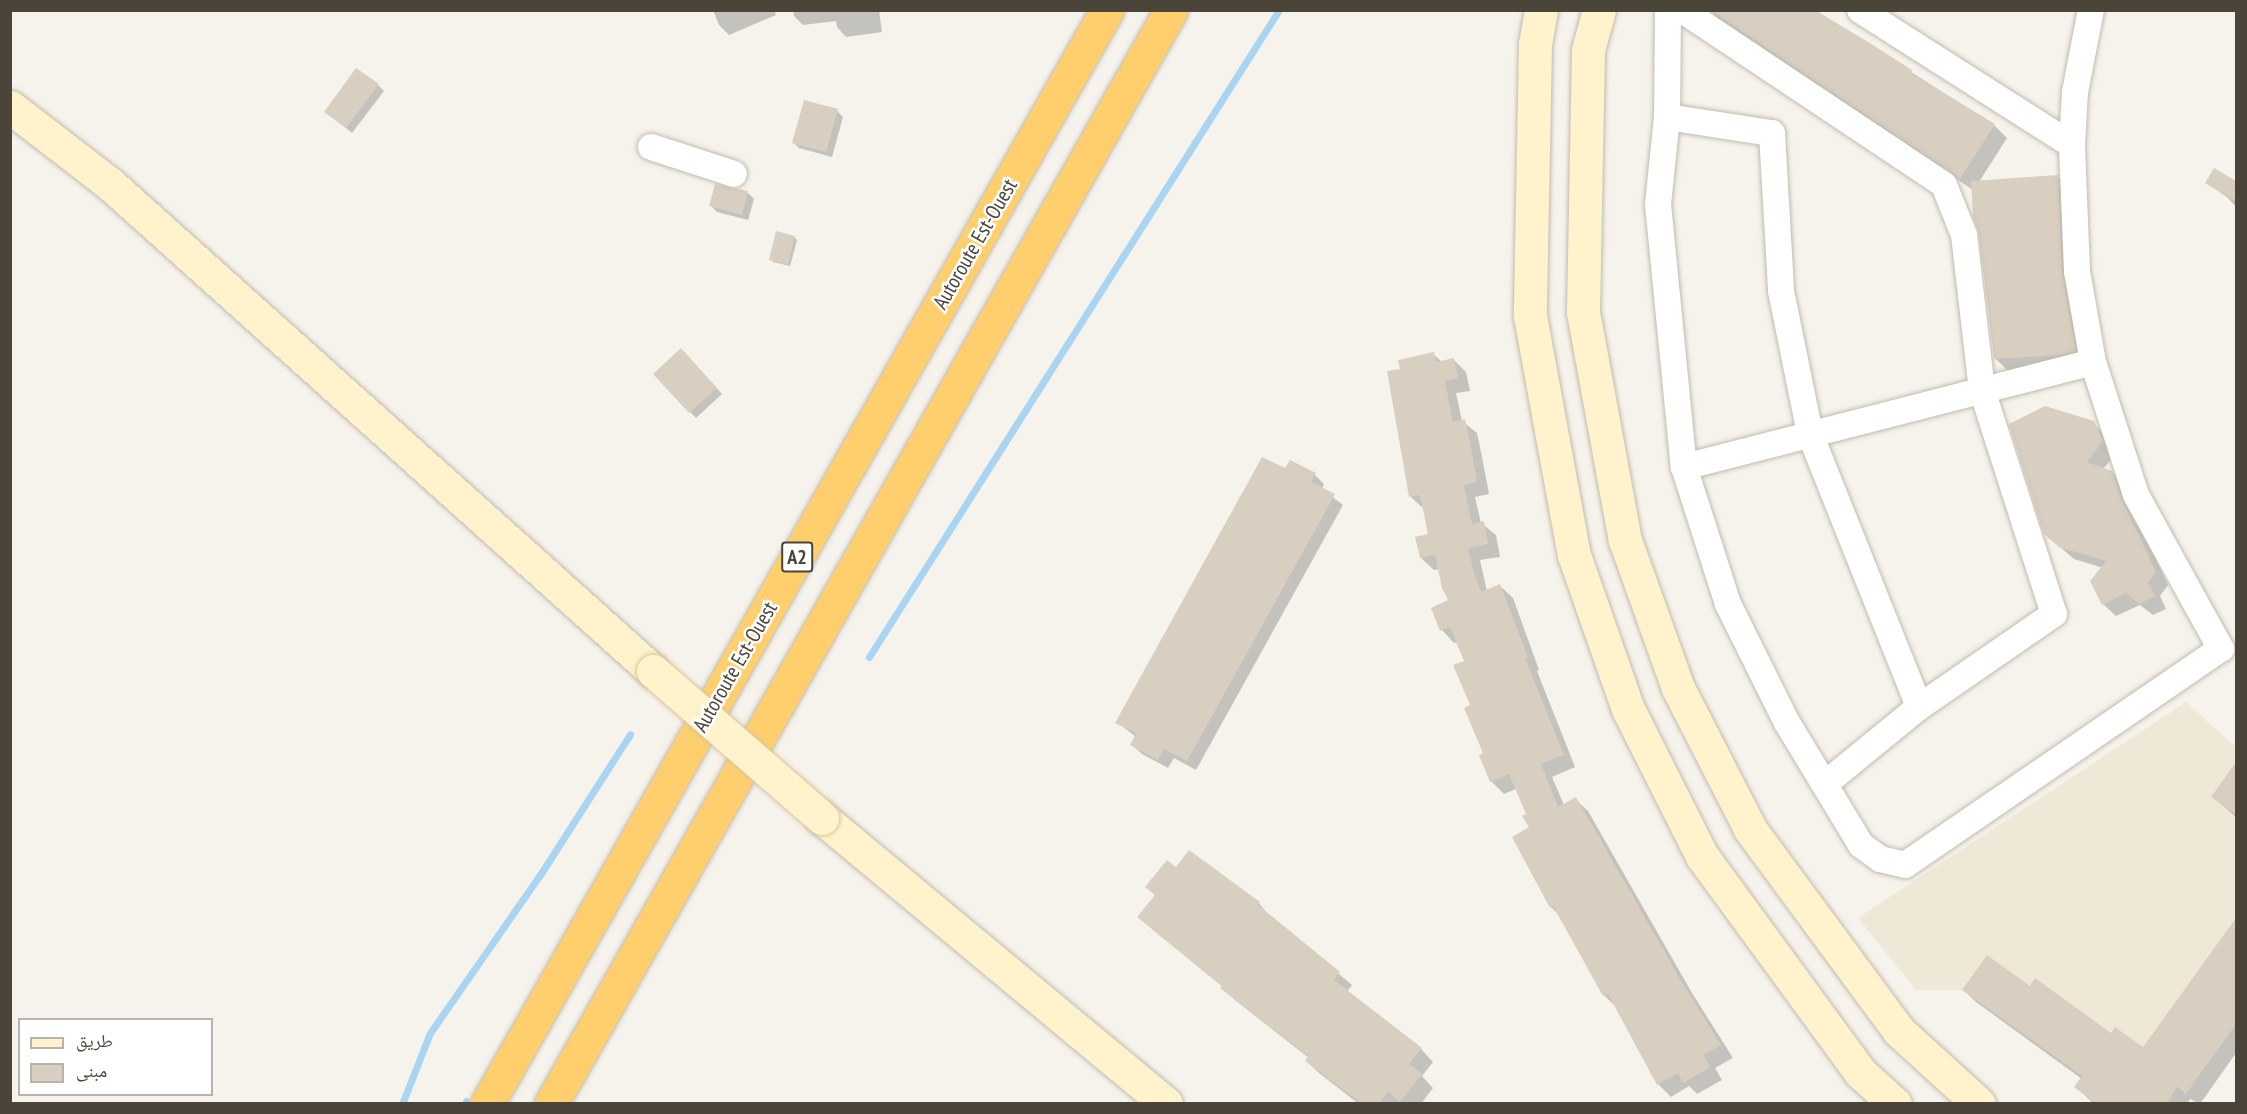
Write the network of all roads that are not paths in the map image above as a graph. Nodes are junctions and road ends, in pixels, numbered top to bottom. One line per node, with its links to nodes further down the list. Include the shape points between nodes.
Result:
1 (1107, 10): 20 (highway, Autoroute Est-Ouest / A2)
2 (1171, 10): 21 (highway)
3 (1541, 10): 23 (main road, via 1535,44 1530,316 1574,555 1628,709 1702,856 1861,1073)
4 (1599, 10): 24 (main road, via 1588,50 1583,312 1625,540 1678,688 1750,829 1899,1031)
5 (1668, 10): 10 (street)
6 (1682, 10): 15 (street, via 1944,184 1964,235)
7 (1860, 10): 11 (street)
8 (2091, 10): 11 (street, via 2075,92)
9 (10, 107): 22 (main road, bridge, via 110,184 822,818)
10 (1666, 117): 16 (street, via 1772,133 1781,291); 17 (street, via 1658,204)
11 (2072, 145): 14 (street, via 2077,271)
12 (651, 147): 13 (street)
13 (734, 174)
14 (2093, 362): 15 (street); 19 (street, via 2136,495 2222,649 1905,865 1881,860 1861,845)
15 (1982, 390): 16 (street); 18 (street, via 2054,614)
16 (1810, 434): 17 (street); 18 (street)
17 (1684, 467): 19 (street, via 1728,604 1786,721)
18 (1919, 707): 19 (street)
19 (1826, 783)
20 (487, 1104)
21 (551, 1104)
22 (1166, 1104)
23 (1895, 1104)
24 (1979, 1104)

